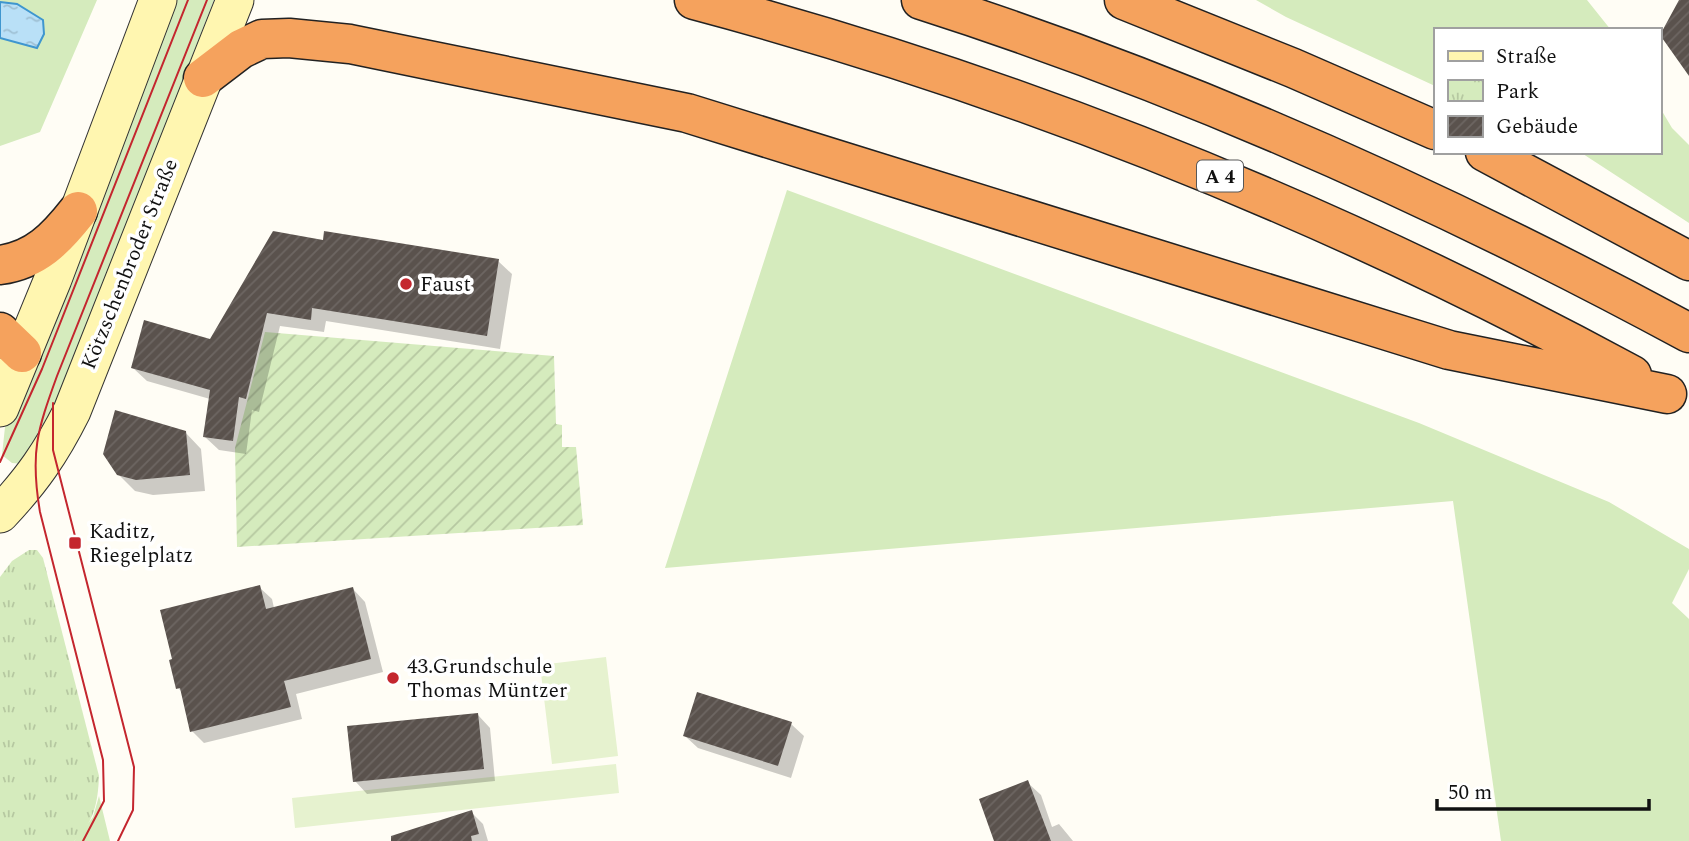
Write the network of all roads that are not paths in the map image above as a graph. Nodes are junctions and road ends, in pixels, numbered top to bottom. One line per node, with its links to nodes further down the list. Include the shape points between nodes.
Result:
1 (158, 0): 11 (main road)
2 (235, 0): 8 (main road, Kötzschenbroder Straße)
3 (694, 0): 16 (highway, A 4, via 988,88 1220,176 1447,278)
4 (921, 0): 14 (highway, via 1099,62 1348,164 1488,229)
5 (1124, 0): 7 (highway)
6 (1199, 0): 7 (highway)
7 (1293, 68): 9 (highway)
8 (204, 78): 16 (highway, via 262,39 289,38 349,44 687,113 1449,349); 18 (main road, Kötzschenbroder Straße, via 72,411 34,478)
9 (1434, 130)
10 (1489, 154): 12 (highway)
11 (78, 211): 13 (highway, via 41,251); 15 (main road)
12 (1689, 261)
13 (0, 265)
14 (1689, 333)
15 (11, 343): 17 (main road)
16 (1678, 400)
17 (0, 408)
18 (0, 514)

